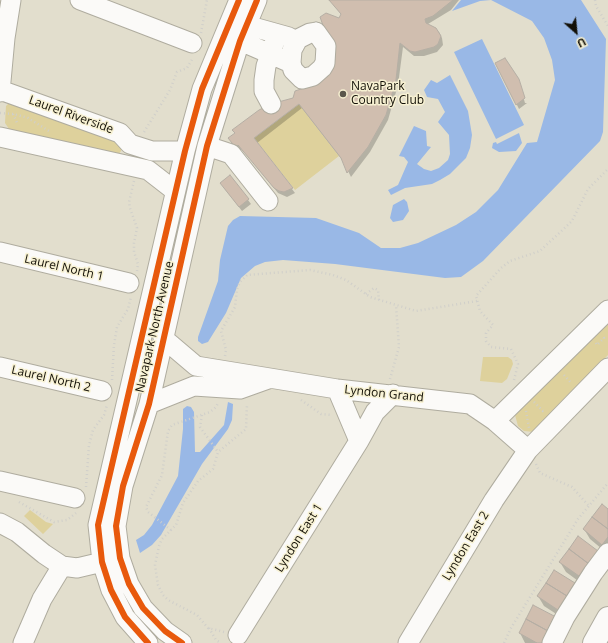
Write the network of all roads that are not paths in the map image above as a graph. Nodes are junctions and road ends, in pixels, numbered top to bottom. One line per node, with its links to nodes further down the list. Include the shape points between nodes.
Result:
1 (11, 0): 11 (street, Laurel Riverside)
2 (80, 0): 8 (street)
3 (239, 0): 5 (street, Navapark North Avenue)
4 (257, 0): 5 (street, Navapark North Avenue)
5 (236, 33): 6 (street); 9 (street); 15 (street, Navapark North Avenue); 16 (street, via 202,89)
6 (278, 35): 7 (street); 9 (street)
7 (298, 39): 10 (street, via 292,50); 10 (street, via 316,32 326,46 325,62 313,76 302,80 293,70)
8 (195, 44)
9 (271, 54): 10 (street); 12 (street, via 264,80 264,91)
10 (291, 63)
11 (0, 91): 14 (street, Laurel Riverside, via 120,133)
12 (270, 104)
13 (0, 137): 17 (street)
14 (130, 144): 16 (street, Laurel Riverside, via 152,151); 17 (street)
15 (207, 146): 19 (street, via 231,154); 23 (street, Navapark North Avenue)
16 (185, 151): 18 (street)
17 (125, 166): 18 (street, via 148,170)
18 (175, 191): 40 (street, via 98,525)
19 (268, 201)
20 (0, 252): 21 (street, Laurel North 1)
21 (132, 284)
22 (608, 310): 33 (street, via 526,402)
23 (163, 338): 24 (street); 32 (street, Navapark North Avenue)
24 (196, 366): 27 (street, Lyndon Grand); 28 (street)
25 (0, 367): 30 (street, Laurel North 2)
26 (608, 368): 35 (street, Lyndon East 2, via 573,389)
27 (269, 378): 28 (street, Lyndon Grand, via 240,389); 29 (street, Lyndon Grand)
28 (194, 386): 32 (street, Lyndon Grand)
29 (337, 389): 31 (street, Lyndon Grand); 34 (street)
30 (107, 392)
31 (392, 394): 33 (street, Lyndon Grand, via 470,404); 34 (street, Lyndon East 1, via 375,412)
32 (150, 404): 40 (street, Navapark North Avenue, via 123,486)
33 (495, 421): 35 (street, Lyndon Grand)
34 (360, 442): 43 (street, Lyndon East 1)
35 (530, 448): 47 (street, Lyndon East 2, via 494,500)
36 (0, 481): 37 (street)
37 (80, 499)
38 (0, 523): 41 (street, via 17,532)
39 (608, 553): 48 (street, via 565,617)
40 (111, 560): 41 (street, via 77,568); 45 (street, Navapark North Avenue, via 110,590 125,617); 46 (street, Navapark North Avenue, via 143,608 165,631)
41 (62, 566): 44 (street, via 42,599)
42 (608, 618): 49 (main road)
43 (238, 635)
44 (23, 643)
45 (148, 643)
46 (182, 643)
47 (408, 643)
48 (552, 643)
49 (594, 643)

